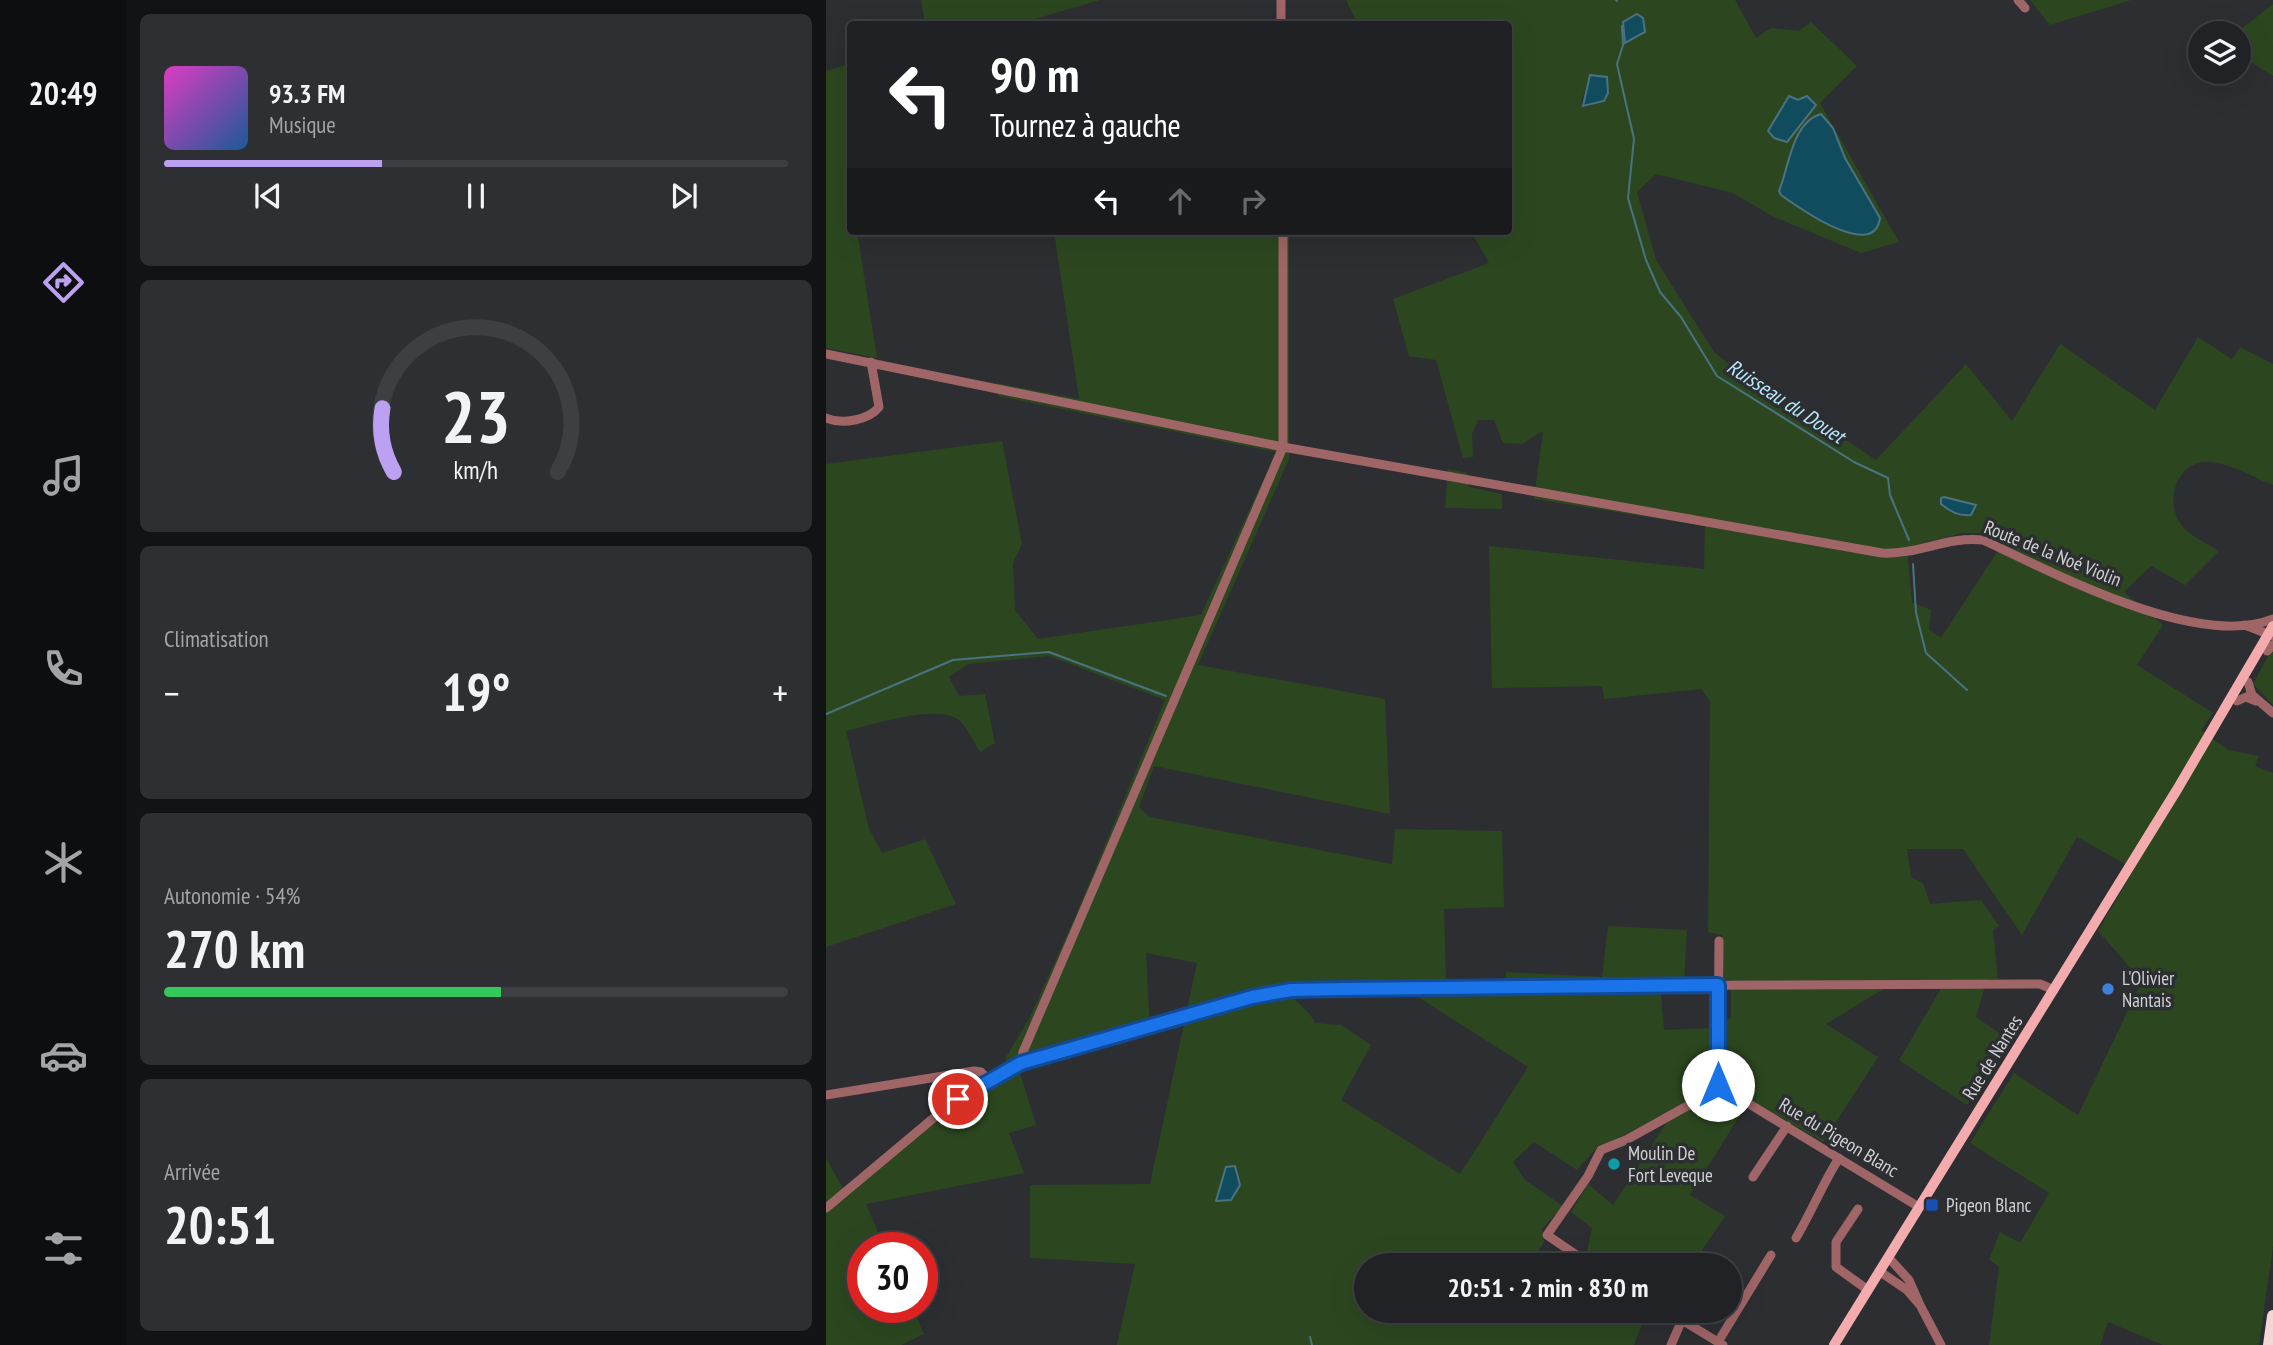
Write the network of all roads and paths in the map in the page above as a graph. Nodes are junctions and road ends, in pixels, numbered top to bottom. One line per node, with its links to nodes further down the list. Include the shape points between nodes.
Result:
1 (1281, 0): 4 (street)
2 (2018, 0): 3 (street)
3 (2025, 8)
4 (1281, 21)
5 (1283, 235): 9 (street)
6 (826, 354): 7 (street, Route de la Noé Violin)
7 (871, 362): 8 (street, via 879,407 873,415); 9 (street, Route de la Noé Violin)
8 (826, 418)
9 (1283, 447): 10 (street, Route de la Noé Violin, via 1882,553 1983,540 2153,612 2203,624); 17 (street)
10 (2256, 626): 11 (street); 11 (street)
11 (2269, 637): 12 (main road, Rue de Nantes); 12 (main road, Rue de Nantes)
12 (2244, 691): 13 (street); 16 (main road, Rue de Nantes, via 2178,788)
13 (2273, 713)
14 (1719, 941): 15 (street)
15 (1718, 985): 16 (street, via 2040,984); 17 (street, via 1275,991); 19 (street)
16 (2054, 990): 24 (main road, Rue de Nantes)
17 (1021, 1063): 18 (street)
18 (988, 1080): 20 (street, via 974,1071); 25 (street, via 936,1116)
19 (1718, 1085): 21 (street, Rue du Pigeon Blanc); 28 (street, via 1598,1153 1588,1177 1547,1235)
20 (826, 1095)
21 (1787, 1126): 22 (street, Rue du Pigeon Blanc); 23 (street)
22 (1839, 1158): 24 (street, Rue du Pigeon Blanc); 27 (street)
23 (1753, 1177)
24 (1919, 1207): 30 (main road, Rue de Nantes)
25 (826, 1208)
26 (1858, 1209): 32 (street, via 1836,1242 1836,1267)
27 (1796, 1238)
28 (1573, 1253)
29 (1771, 1255): 37 (street)
30 (1888, 1257): 31 (main road, Rue de Nantes); 33 (street, via 1909,1280)
31 (1879, 1271): 32 (main road, Rue de Nantes); 33 (street)
32 (1868, 1290): 39 (main road, Rue de Nantes)
33 (1920, 1305): 40 (street)
34 (2273, 1316): 41 (highway)
35 (1681, 1323): 38 (street)
36 (1687, 1323): 37 (street)
37 (1721, 1343)
38 (1671, 1345)
39 (1834, 1345)
40 (1941, 1345)
41 (2269, 1345)

